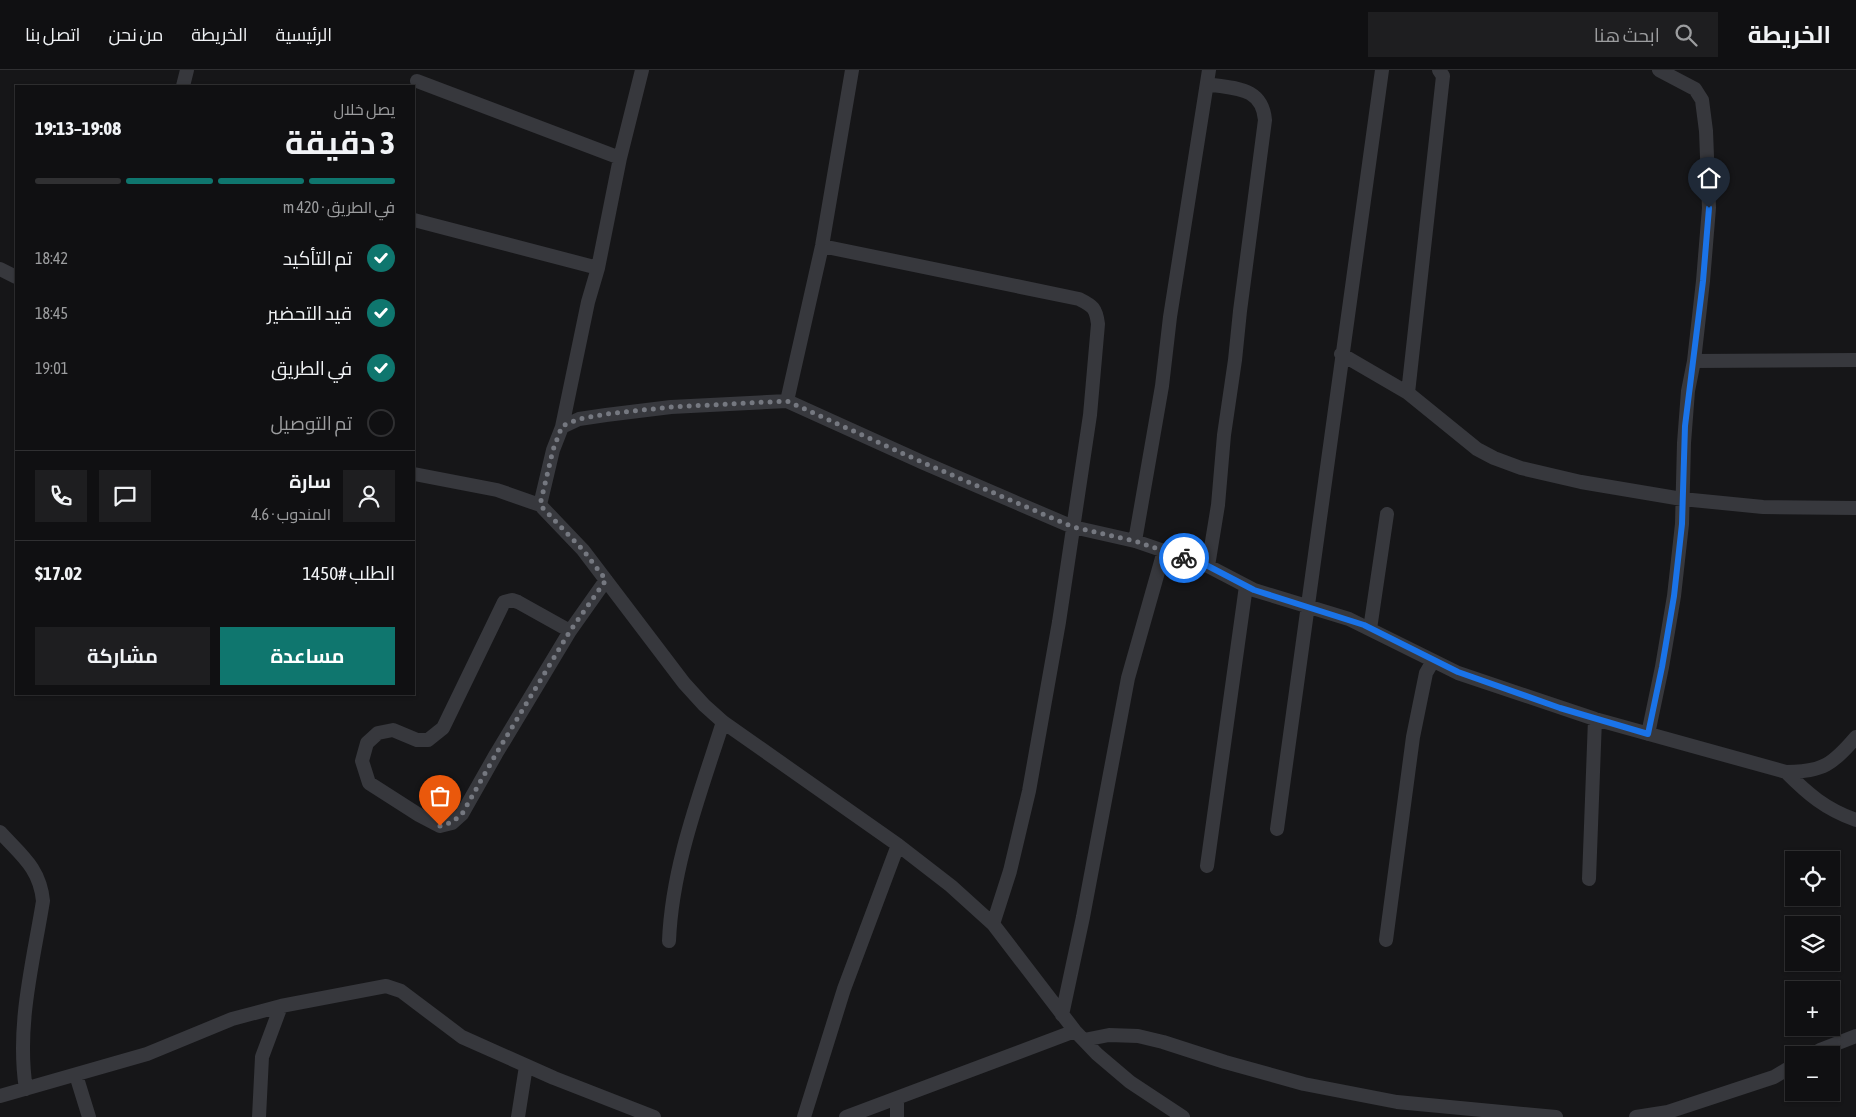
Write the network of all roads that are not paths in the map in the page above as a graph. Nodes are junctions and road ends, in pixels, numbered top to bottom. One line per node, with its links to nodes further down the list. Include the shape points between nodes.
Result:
1 (187, 70): 9 (street)
2 (642, 70): 10 (street)
3 (852, 70): 12 (street)
4 (1382, 70): 16 (street)
5 (1439, 70): 19 (street, via 1443,76)
6 (1659, 70): 17 (street, via 1695,89 1704,109 1709,208)
7 (1208, 77): 28 (street, via 1191,172 1162,386); 30 (street, via 1253,94 1261,102 1265,120)
8 (418, 81): 10 (street)
9 (183, 85)
10 (620, 158): 13 (street)
11 (415, 220): 13 (street)
12 (822, 246): 20 (street); 27 (street, via 1079,299 1097,311 1090,415)
13 (598, 268): 21 (street)
14 (0, 269): 15 (street)
15 (15, 276)
16 (1341, 354): 19 (street); 33 (street)
17 (1694, 360): 18 (street); 23 (street, via 1688,391)
18 (1856, 360)
19 (1408, 393): 23 (street, via 1477,449 1500,460 1581,482)
20 (787, 401): 21 (street, via 606,414); 27 (street)
21 (562, 426): 24 (street)
22 (415, 474): 24 (street, via 497,490)
23 (1682, 499): 25 (street, via 1763,507); 39 (street, via 1674,596)
24 (540, 505): 31 (street, via 583,550)
25 (1856, 508)
26 (1387, 514): 34 (street)
27 (1073, 527): 28 (street); 48 (street, via 1029,792 1010,871)
28 (1135, 541): 29 (street)
29 (1164, 551): 30 (street); 52 (street, via 1128,678)
30 (1208, 566): 32 (street)
31 (606, 580): 35 (street); 38 (street, via 684,683)
32 (1246, 586): 33 (street); 46 (street)
33 (1307, 606): 34 (street); 43 (street)
34 (1370, 629): 36 (street)
35 (570, 631): 35 (street, via 462,814 452,822 440,826 369,783 362,761 367,743 378,733 393,730 417,740 428,740 442,728 504,602 518,602)
36 (1433, 660): 37 (street, via 1458,672); 49 (street, via 1426,672 1413,737)
37 (1595, 719): 39 (street); 47 (street)
38 (723, 722): 45 (street); 50 (street, via 681,859)
39 (1648, 734): 41 (street)
40 (1856, 737): 41 (street, via 1827,765 1808,772)
41 (1786, 772): 42 (street, via 1823,806)
42 (1856, 820)
43 (1277, 829)
44 (0, 832): 59 (street, via 28,860 42,888 43,901 22,1031)
45 (898, 846): 48 (street, via 951,886); 66 (street, via 844,989)
46 (1207, 866)
47 (1589, 879)
48 (992, 924): 52 (street)
49 (1386, 940)
50 (669, 942)
51 (281, 1006): 56 (street, via 386,986 401,990 462,1037); 58 (street, via 232,1020 147,1054); 63 (street, via 262,1057)
52 (1062, 1014): 53 (street)
53 (1080, 1036): 61 (street); 69 (street, via 1130,1082); 70 (street, via 1138,1036 1304,1084 1397,1102)
54 (1856, 1036): 55 (street)
55 (1830, 1046)
56 (526, 1066): 64 (street); 65 (street)
57 (1785, 1070): 72 (street, via 1774,1077 1668,1112)
58 (76, 1074): 59 (street); 62 (street)
59 (26, 1089): 60 (street)
60 (0, 1096)
61 (897, 1098): 67 (street); 68 (street)
62 (89, 1117)
63 (259, 1117)
64 (518, 1117)
65 (654, 1117)
66 (804, 1117)
67 (846, 1117)
68 (897, 1117)
69 (1183, 1117)
70 (1549, 1117): 71 (street)
71 (1556, 1117)
72 (1636, 1117)

